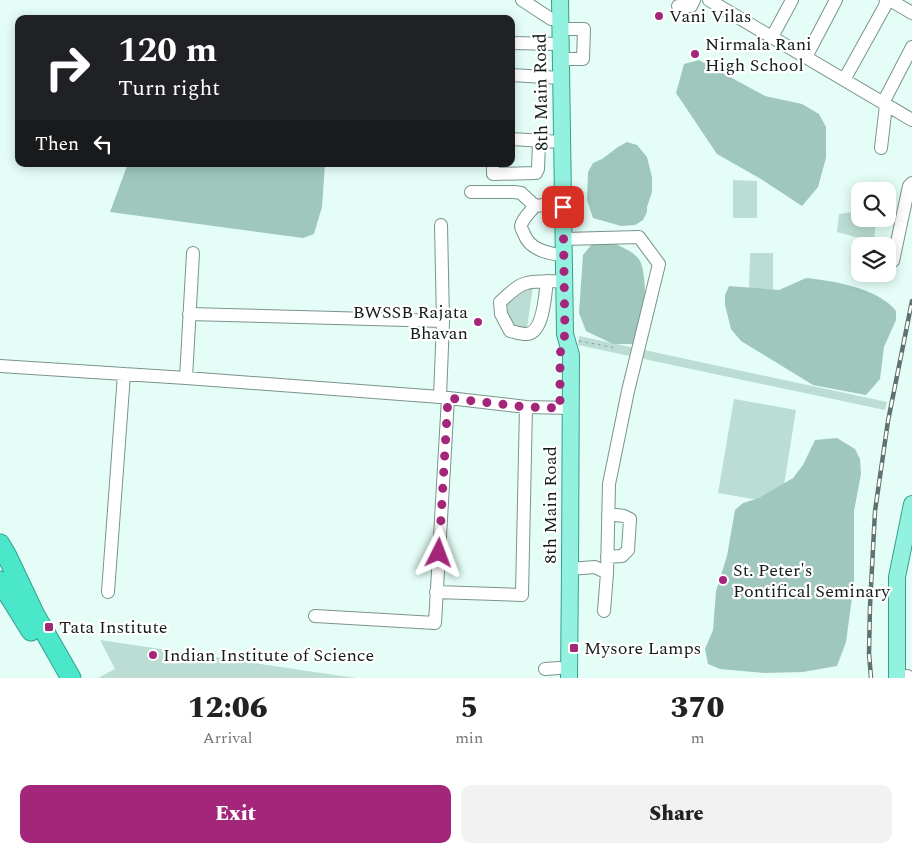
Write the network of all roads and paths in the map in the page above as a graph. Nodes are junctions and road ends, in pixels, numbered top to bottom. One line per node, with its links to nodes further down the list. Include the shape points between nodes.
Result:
1 (522, 0): 11 (street, via 551,19)
2 (560, 0): 11 (main road, 8th Main Road)
3 (694, 0): 8 (street, via 690,6)
4 (709, 0): 10 (street)
5 (792, 0): 10 (street)
6 (836, 0): 14 (street)
7 (888, 0): 9 (street); 17 (street)
8 (678, 6)
9 (912, 13)
10 (772, 37): 14 (street)
11 (560, 38): 12 (street); 16 (main road, 8th Main Road)
12 (515, 42)
13 (912, 47): 18 (street)
14 (806, 57): 17 (street)
15 (515, 75): 16 (street)
16 (561, 78): 22 (main road, 8th Main Road)
17 (844, 80): 18 (street)
18 (884, 104): 19 (street); 23 (street)
19 (912, 120)
20 (515, 139): 21 (street)
21 (539, 141): 22 (street); 24 (street, via 536,173 494,174)
22 (562, 142): 28 (main road, 8th Main Road)
23 (881, 148)
24 (493, 167)
25 (912, 184): 31 (street)
26 (471, 192): 27 (street, via 521,193)
27 (535, 206): 28 (street); 30 (street, via 521,226 529,244 551,254)
28 (563, 207): 30 (main road, 8th Main Road)
29 (441, 225): 36 (street)
30 (564, 247): 34 (main road, 8th Main Road); 46 (street, via 639,237 659,264 609,484)
31 (896, 247)
32 (193, 253): 35 (street)
33 (547, 281): 33 (street, via 526,283 500,302 501,314 510,331 528,335 539,326); 34 (street)
34 (564, 281): 37 (main road, 8th Main Road)
35 (189, 314): 36 (street); 41 (street)
36 (443, 321): 42 (street)
37 (571, 337): 38 (path); 44 (main road, 8th Main Road, via 560,354)
38 (616, 348)
39 (0, 366): 40 (street)
40 (124, 374): 41 (street); 55 (street)
41 (186, 378): 42 (street)
42 (444, 398): 43 (street); 56 (street)
43 (526, 407): 44 (street); 56 (street, via 522,596)
44 (565, 408): 52 (main road, 8th Main Road); 60 (main road, 8th Main Road)
45 (911, 506): 61 (main road, via 897,577)
46 (608, 514): 50 (street); 50 (street, via 630,519 628,550 622,556)
47 (0, 532): 59 (highway, via 14,555)
48 (912, 536): 61 (main road, via 907,578)
49 (0, 544): 59 (highway)
50 (607, 557): 53 (street)
51 (0, 568): 59 (highway)
52 (570, 569): 53 (street, via 595,567); 60 (main road, 8th Main Road)
53 (607, 573): 57 (street)
54 (0, 582): 59 (highway)
55 (108, 592)
56 (436, 592): 58 (street, via 434,624)
57 (604, 611)
58 (315, 616)
59 (30, 618): 62 (highway); 63 (highway)
60 (558, 674)
61 (906, 675)
62 (58, 678)
63 (71, 678)

